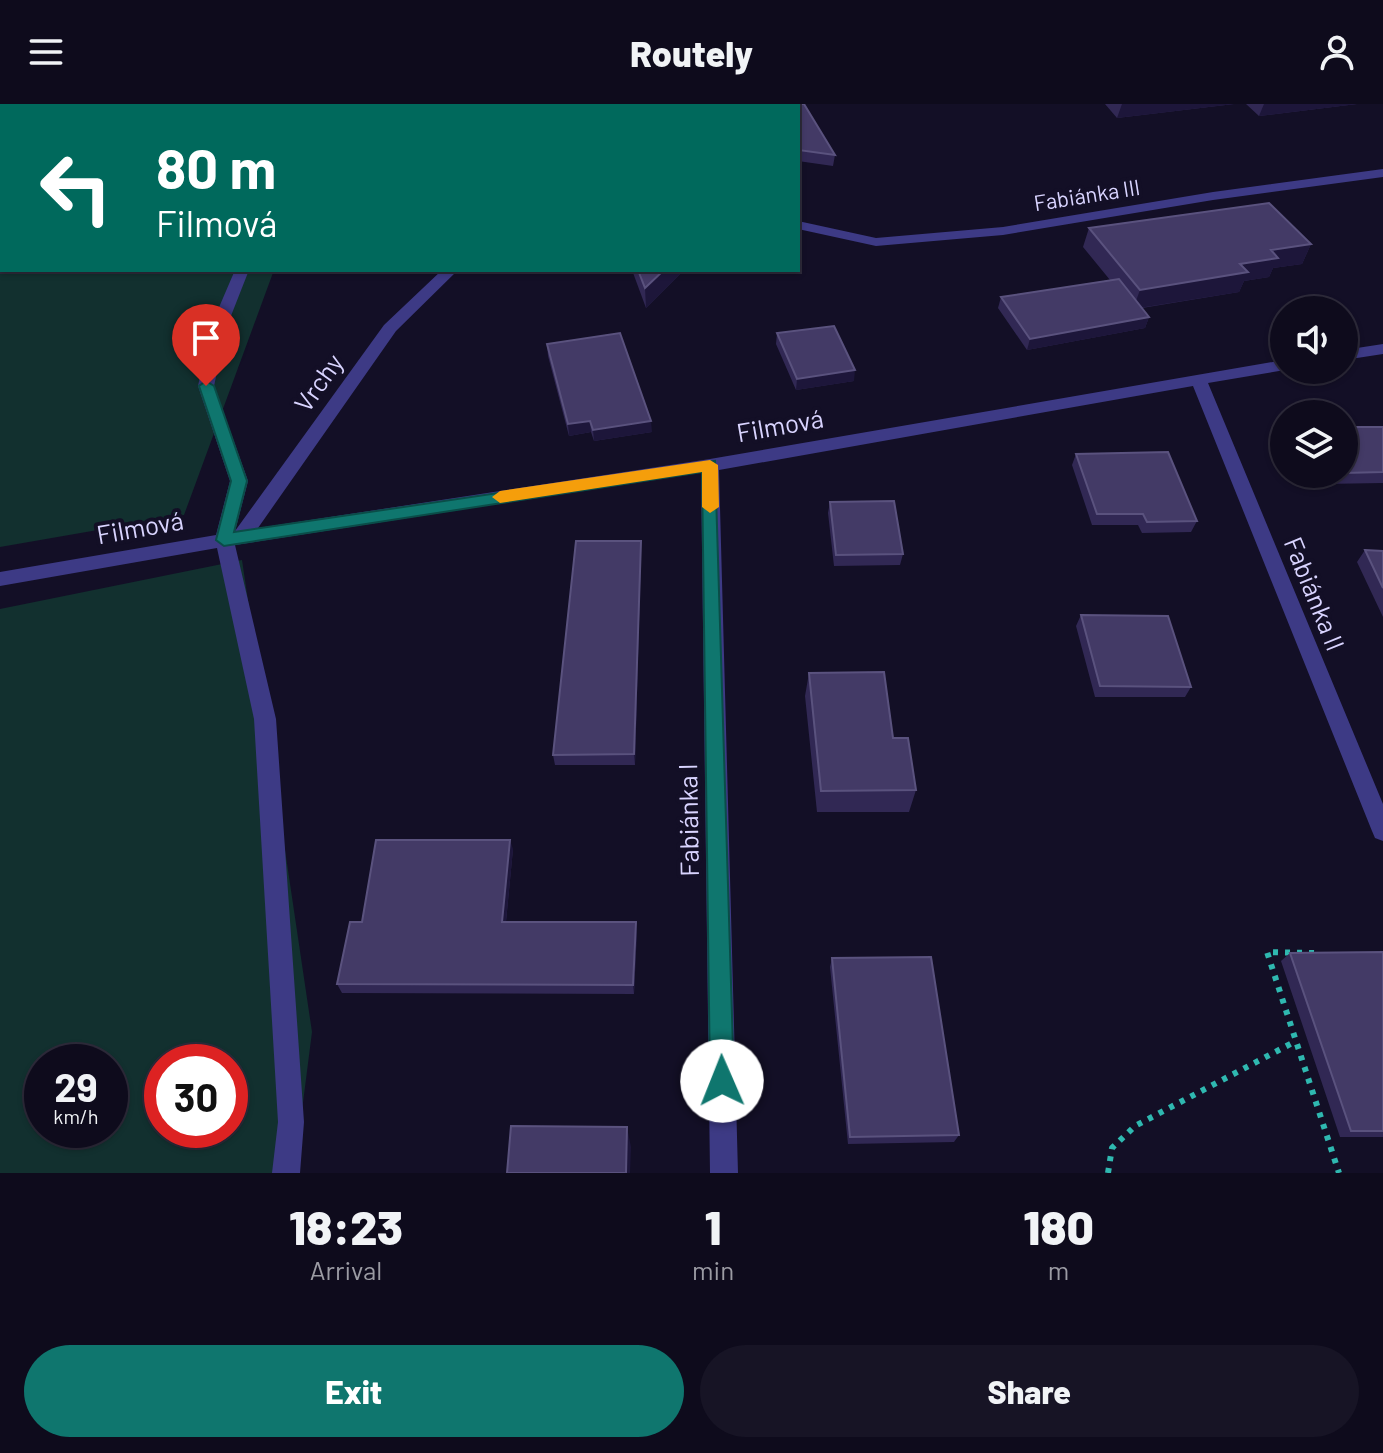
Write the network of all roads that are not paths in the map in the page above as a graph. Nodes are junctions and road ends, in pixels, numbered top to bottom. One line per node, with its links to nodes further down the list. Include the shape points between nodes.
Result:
1 (1383, 173): 2 (street, Fabiánka III, via 1003,231 876,242)
2 (800, 225)
3 (241, 272): 10 (street, via 219,326 206,386 239,481)
4 (449, 272): 10 (street, Vrchy, via 390,328)
5 (1383, 349): 6 (street)
6 (1358, 353)
7 (1270, 367): 8 (street, Filmová)
8 (1198, 378): 9 (street, Filmová); 12 (street, Fabiánka II)
9 (710, 465): 10 (street, Filmová); 14 (street, Fabiánka I)
10 (233, 538): 11 (street, Filmová); 13 (street, via 265,719 291,1122)
11 (0, 579)
12 (1383, 831)
13 (286, 1173)
14 (724, 1173)

